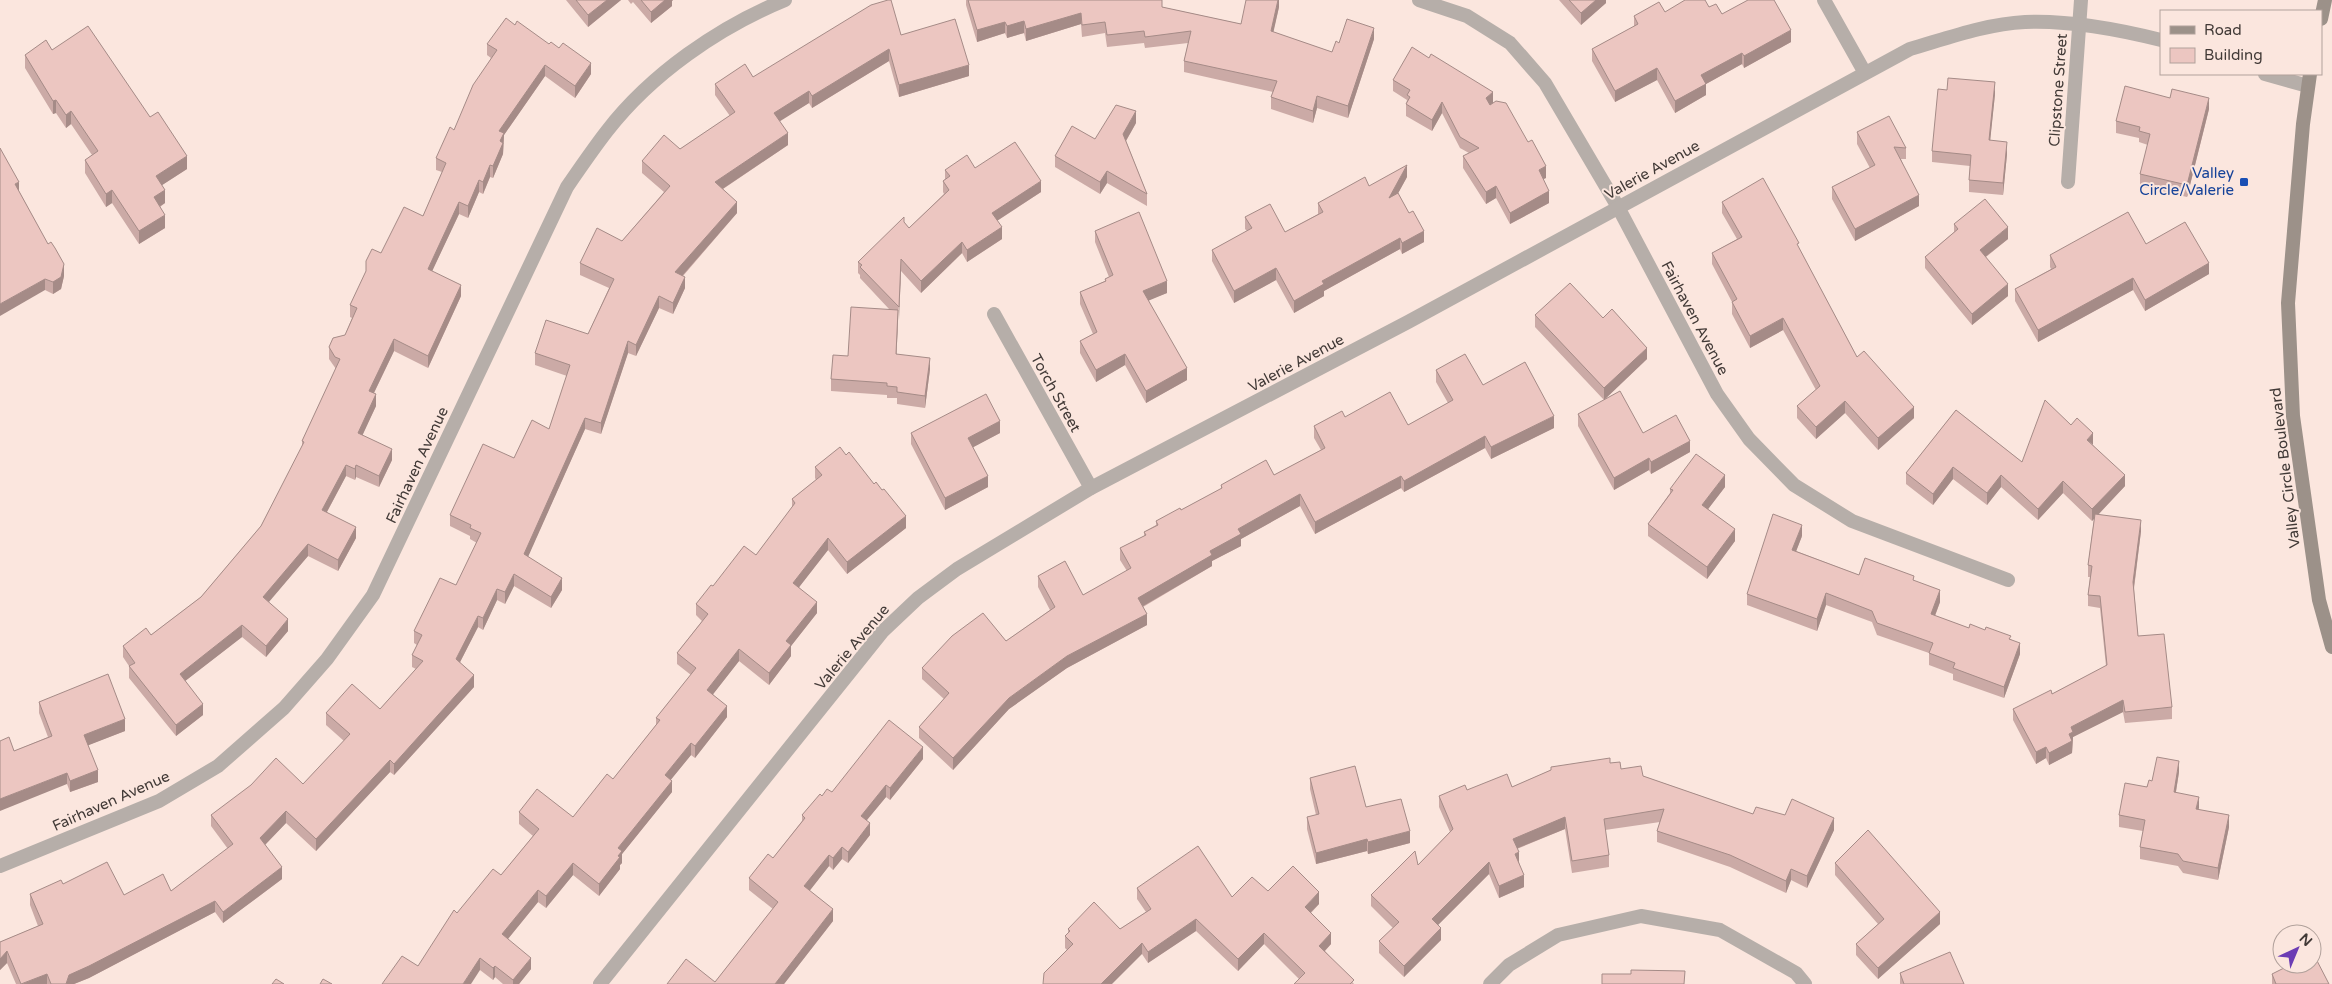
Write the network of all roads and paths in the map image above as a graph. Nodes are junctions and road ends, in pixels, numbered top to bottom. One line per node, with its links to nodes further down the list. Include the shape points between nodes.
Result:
1 (785, 0): 18 (street, Fairhaven Avenue, via 715,35 657,78 608,129 572,179 373,596 327,659 284,708 218,766 159,801)
2 (1420, 0): 13 (street, Fairhaven Avenue, via 1467,16 1510,43 1545,83)
3 (1824, 0): 9 (street)
4 (2081, 0): 7 (street, Clipstone Street)
5 (2325, 0): 6 (main road)
6 (2322, 14)
7 (2080, 24): 8 (street, Valerie Avenue); 9 (street, Valerie Avenue, via 2025,22 1977,30 1910,49); 12 (street, Clipstone Street)
8 (2160, 40)
9 (1865, 73): 13 (street, Valerie Avenue)
10 (2272, 75): 11 (street)
11 (2309, 80): 17 (main road, Valley Circle Boulevard, via 2288,312 2293,416 2318,600)
12 (2068, 182)
13 (1618, 207): 15 (street, Valerie Avenue, via 1408,322); 16 (street, Fairhaven Avenue, via 1717,394 1749,439 1794,484 1852,521)
14 (994, 314): 15 (street, Torch Street)
15 (1091, 488): 19 (street, Valerie Avenue, via 957,570 918,598 882,632)
16 (2008, 580)
17 (2332, 647)
18 (0, 866)
19 (600, 984)
20 (1490, 984): 21 (street, via 1509,965 1558,935 1640,916 1720,930 1796,973)
21 (1805, 984)

